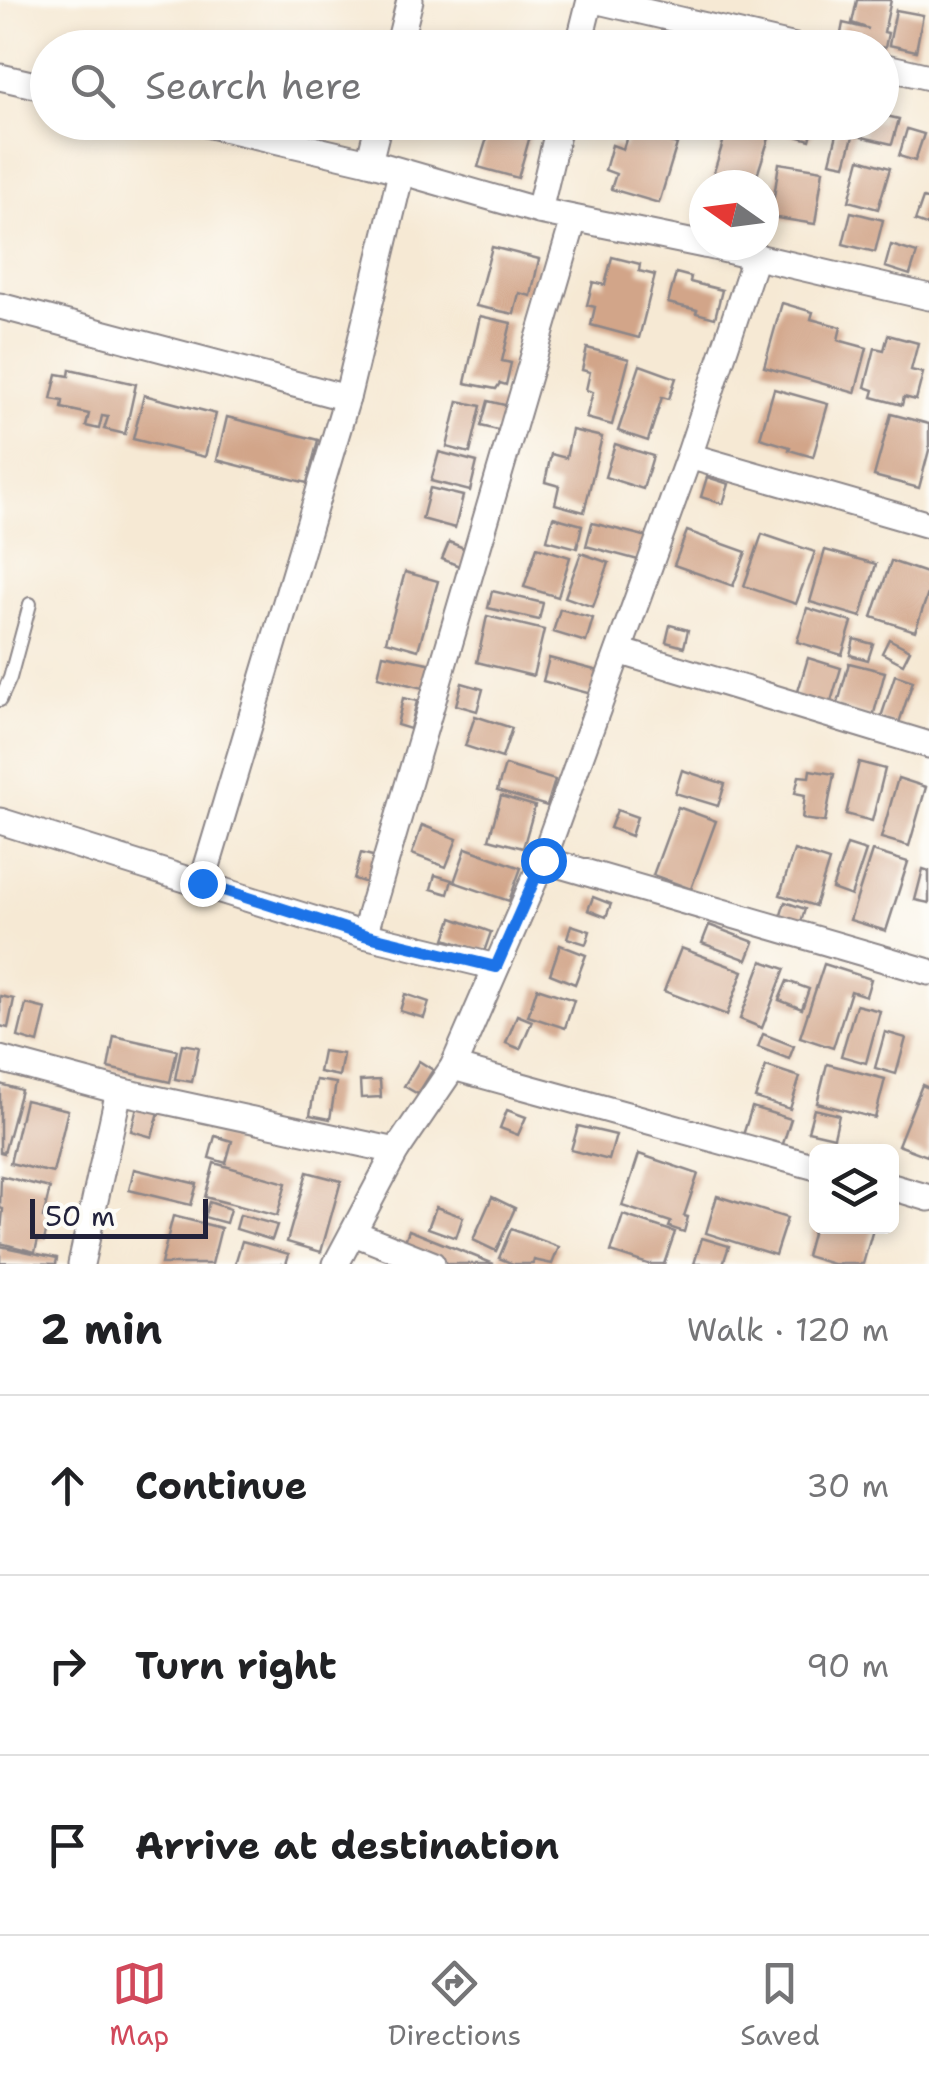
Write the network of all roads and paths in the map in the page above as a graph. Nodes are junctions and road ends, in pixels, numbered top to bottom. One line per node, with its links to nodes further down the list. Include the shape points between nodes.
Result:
1 (410, 0): 3 (street)
2 (592, 0): 4 (street); 5 (street)
3 (402, 30)
4 (583, 30)
5 (722, 30)
6 (899, 70): 8 (street)
7 (0, 77): 9 (street)
8 (929, 78)
9 (30, 84)
10 (274, 140): 13 (street)
11 (374, 140): 13 (street)
12 (556, 140): 15 (street)
13 (369, 162): 14 (street)
14 (401, 173): 15 (street); 22 (street)
15 (539, 211): 16 (street)
16 (574, 219): 17 (street); 32 (street)
17 (689, 242)
18 (754, 260): 23 (street)
19 (777, 260): 20 (street)
20 (929, 297)
21 (0, 306): 22 (street)
22 (346, 398): 31 (street)
23 (689, 456): 24 (street); 26 (street)
24 (929, 525)
25 (30, 604): 27 (lane)
26 (619, 651): 28 (street); 30 (street)
27 (0, 700)
28 (929, 745)
29 (0, 821): 31 (street)
30 (543, 860): 33 (street); 34 (street)
31 (202, 883): 32 (street)
32 (364, 935): 33 (street)
33 (496, 967): 36 (street)
34 (929, 972)
35 (0, 1060): 37 (street)
36 (454, 1068): 38 (street); 39 (street)
37 (119, 1091): 38 (street); 43 (street)
38 (396, 1152): 42 (street)
39 (809, 1165)
40 (899, 1190): 41 (street)
41 (929, 1198)
42 (354, 1233): 44 (street); 45 (street)
43 (81, 1264)
44 (336, 1264)
45 (432, 1264)

